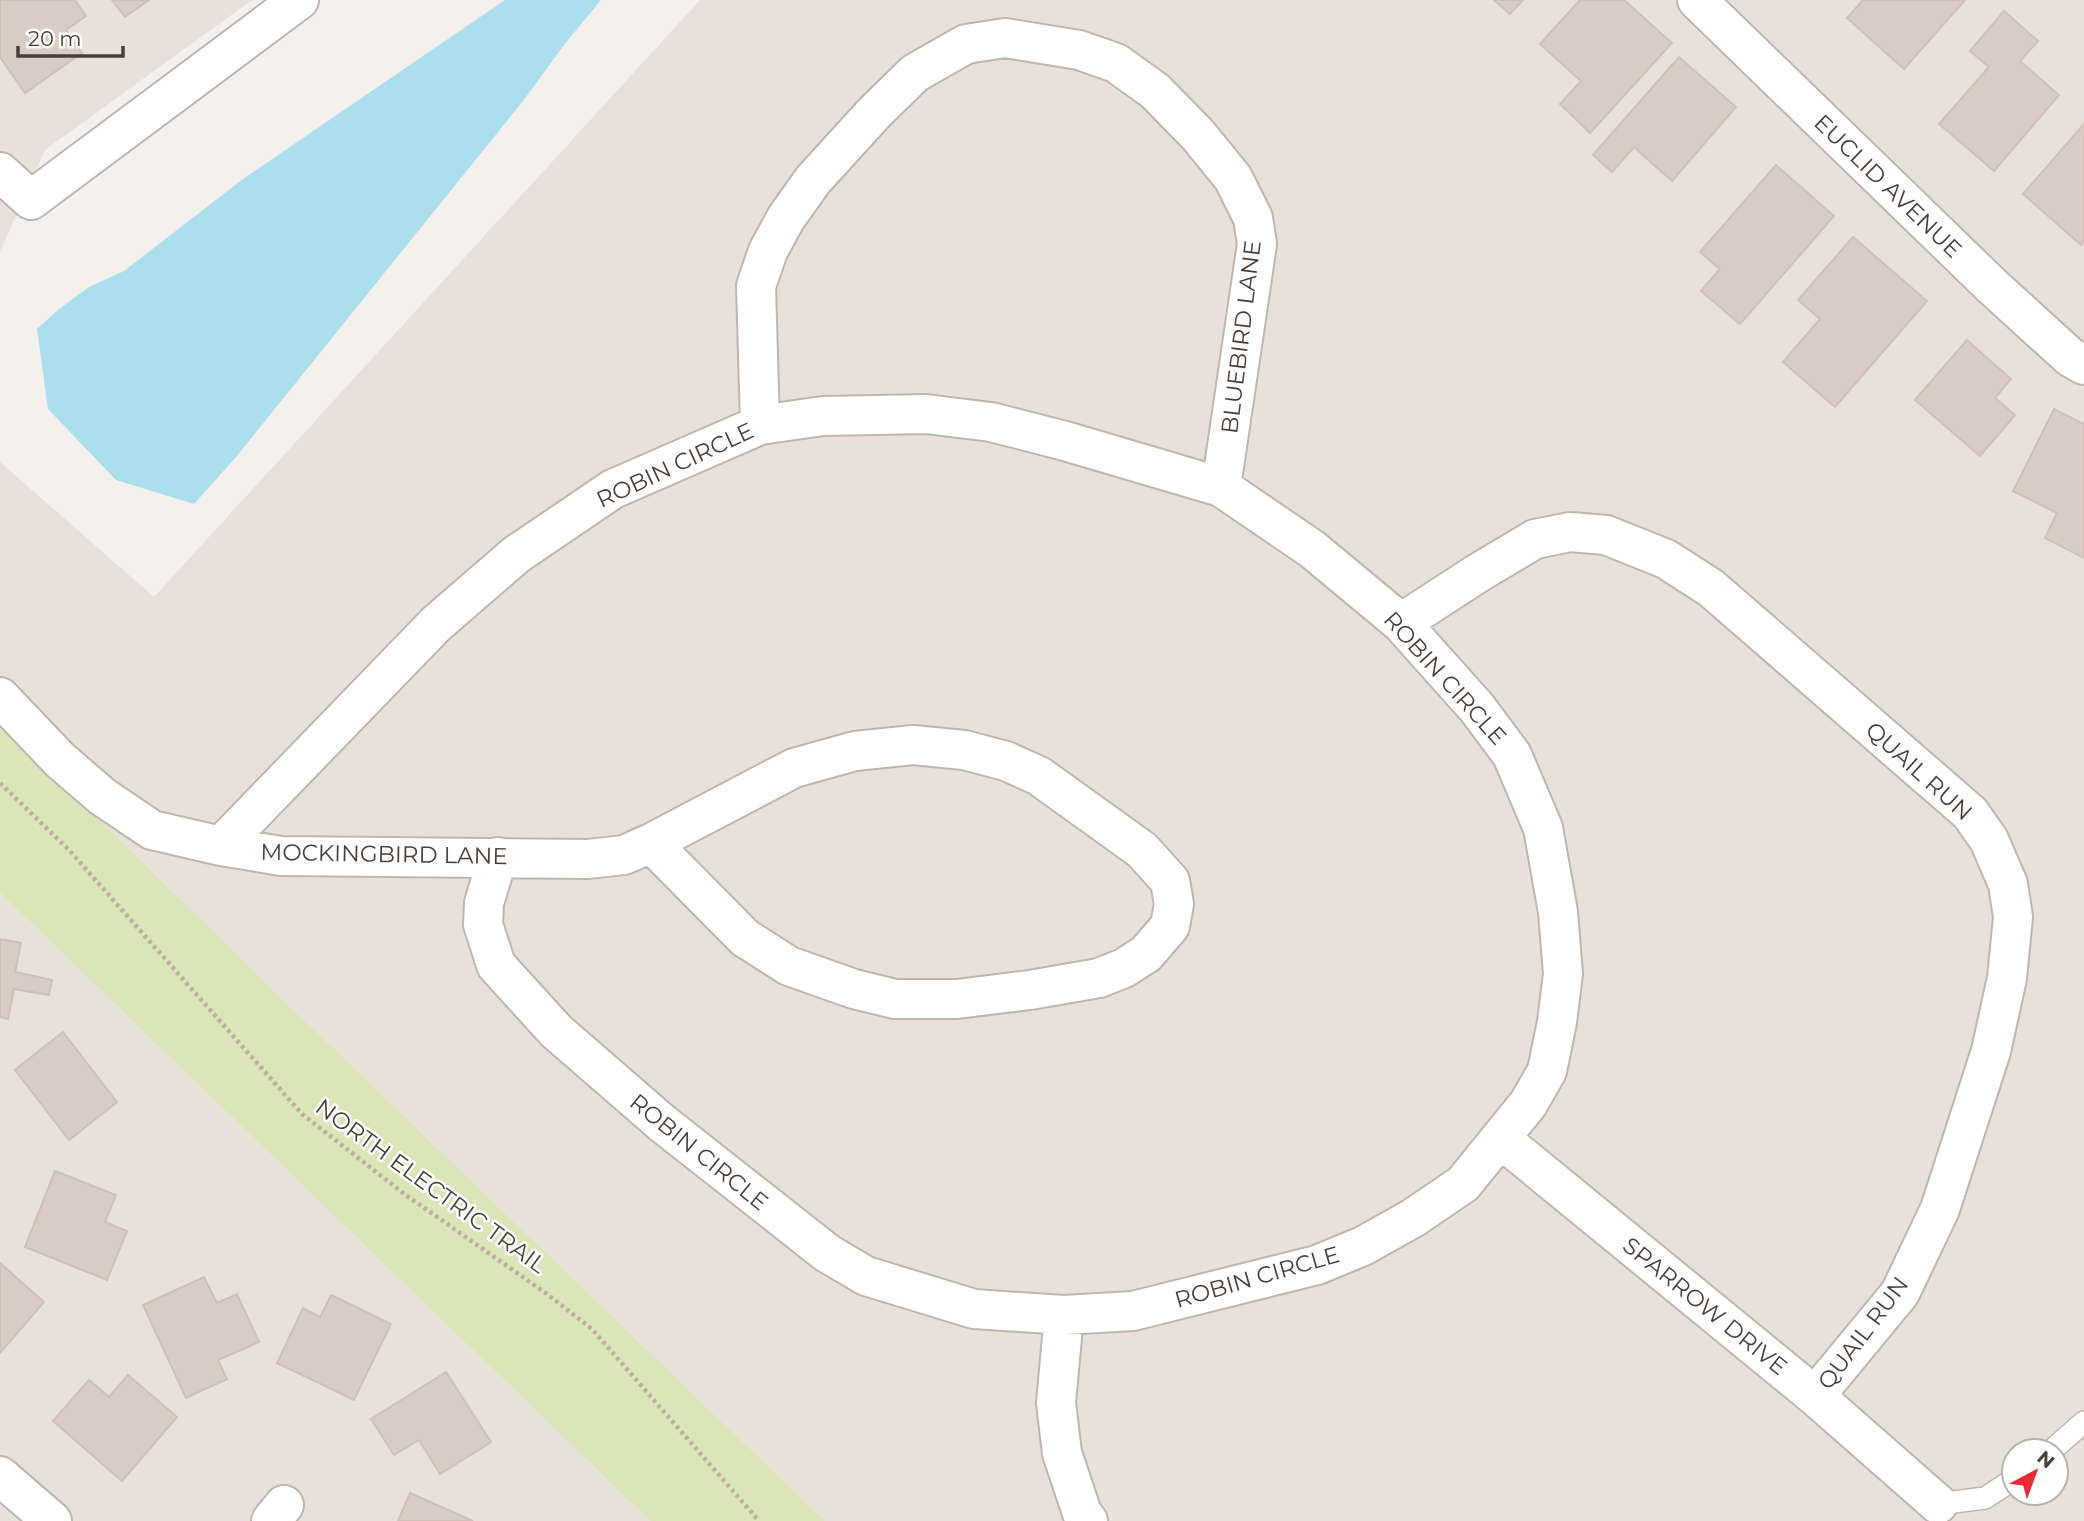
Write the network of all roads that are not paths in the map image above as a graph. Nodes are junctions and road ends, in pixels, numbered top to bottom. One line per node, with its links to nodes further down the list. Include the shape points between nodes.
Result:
1 (299, 0): 3 (street, via 32,200)
2 (1697, 0): 4 (street, EUCLID AVENUE, via 1992,286)
3 (0, 172)
4 (2084, 365)
5 (760, 425): 6 (street, ROBIN CIRCLE, via 823,416 926,414 991,422); 6 (street, BLUEBIRD LANE, via 756,286 786,218 813,180 915,73 966,44 1004,38 1079,50 1116,64 1155,91 1233,178 1253,218 1256,244); 10 (street, ROBIN CIRCLE, via 613,489 517,554 436,624)
6 (1221, 487): 7 (street, ROBIN CIRCLE, via 1312,549)
7 (1401, 623): 12 (street, ROBIN CIRCLE, via 1512,755 1543,828 1563,974 1557,1022 1547,1071); 14 (street, QUAIL RUN, via 1535,539 1570,532 1606,535 1666,559 1712,589 1970,813 1989,840 2008,884 2012,917 2007,978 1992,1051 1940,1209 1900,1293)
8 (0, 697): 10 (street, MOCKINGBIRD LANE, via 60,760 113,804 152,830)
9 (651, 843): 9 (street, MOCKINGBIRD LANE, via 794,768 878,748 913,745 964,750 1039,776 1142,850 1170,881 1174,904 1170,926 1146,954 1099,978 957,999 895,999 789,966 745,938); 11 (street, MOCKINGBIRD LANE, via 624,855 588,859)
10 (221, 846): 11 (street, MOCKINGBIRD LANE, via 281,856)
11 (498, 857): 13 (street, ROBIN CIRCLE, via 483,924 496,965 556,1031 672,1131 827,1253 866,1276 974,1310)
12 (1501, 1139): 13 (street, ROBIN CIRCLE, via 1462,1184 1413,1219 1317,1265 1133,1311); 14 (street, SPARROW DRIVE)
13 (1064, 1315): 21 (street, via 1056,1403 1062,1453)
14 (1815, 1396): 19 (street, SPARROW DRIVE)
15 (2084, 1422): 16 (lane)
16 (2067, 1437)
17 (0, 1476): 20 (street)
18 (2000, 1489): 19 (lane, via 1985,1499)
19 (1938, 1504)
20 (52, 1521)
21 (1088, 1521)

